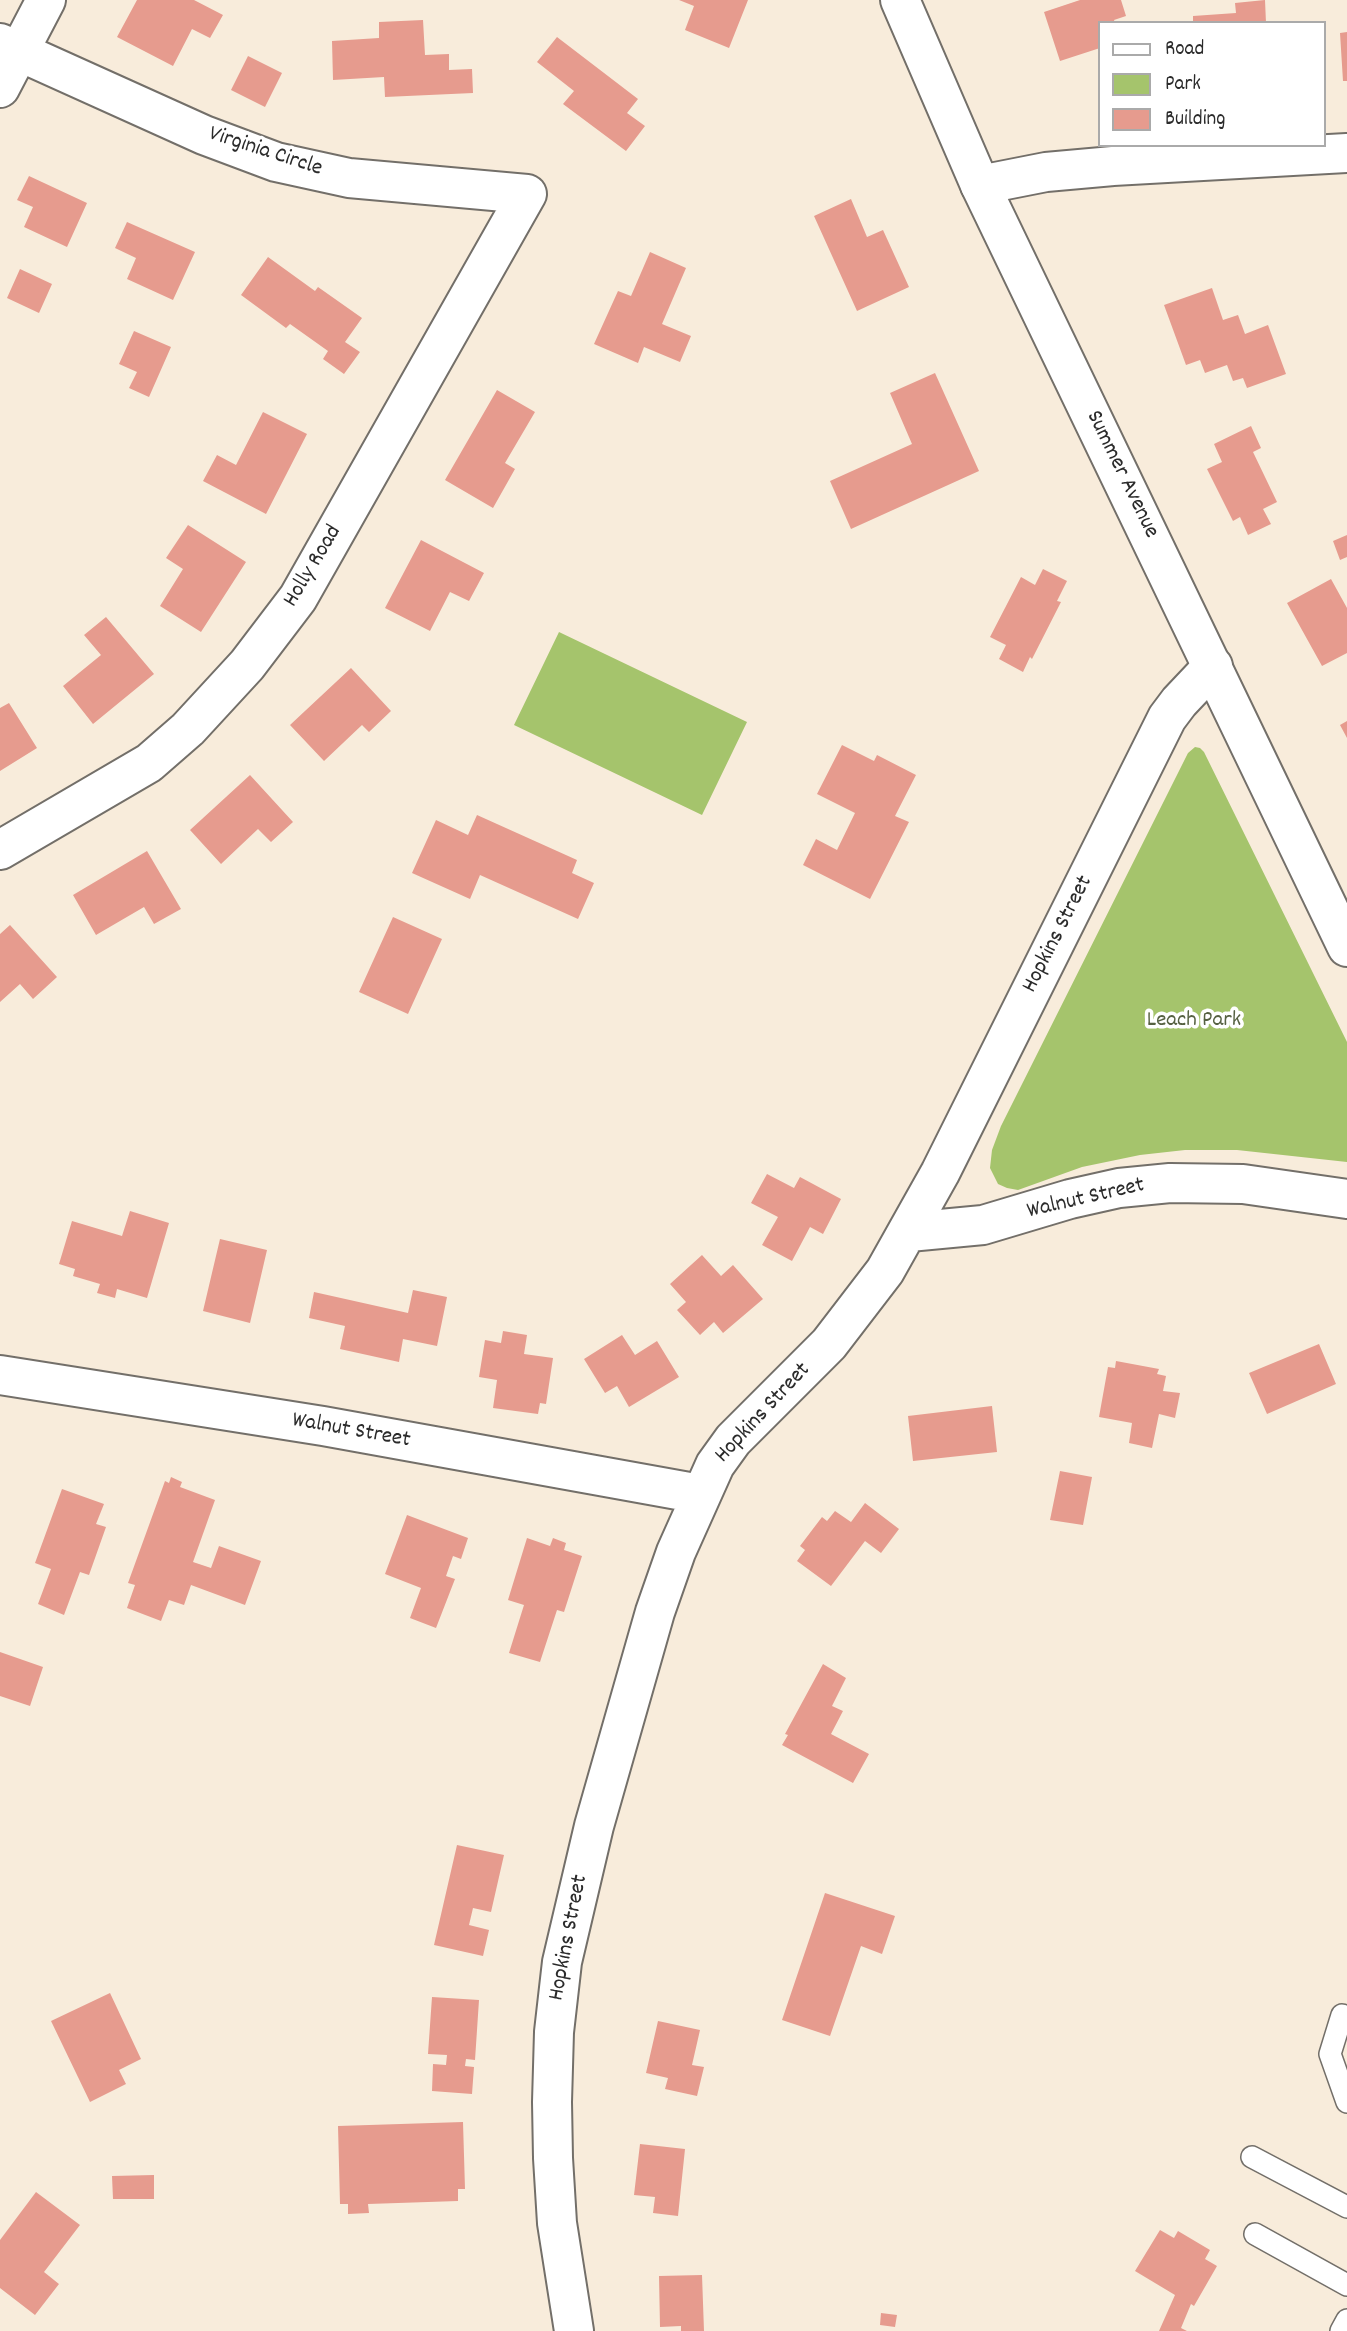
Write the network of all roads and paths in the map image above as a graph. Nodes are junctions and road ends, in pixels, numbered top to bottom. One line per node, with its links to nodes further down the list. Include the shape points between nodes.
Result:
1 (46, 0): 3 (street)
2 (900, 0): 6 (street, Summer Avenue)
3 (10, 47): 4 (street); 7 (street, Virginia Circle, via 204,135 276,162 349,178)
4 (0, 88)
5 (1347, 153): 6 (street, via 1100,167)
6 (980, 185): 8 (street, Summer Avenue)
7 (527, 194): 9 (street, Holly Road, via 298,598 255,656 197,720 149,763)
8 (1213, 666): 10 (street, Summer Avenue); 12 (street, Hopkins Street, via 1170,713)
9 (0, 850)
10 (1347, 947)
11 (1347, 1199): 12 (street, Walnut Street, via 1243,1184 1170,1183 1070,1199 983,1225)
12 (909, 1232): 14 (street, Hopkins Street, via 886,1271 829,1344 733,1440)
13 (0, 1375): 14 (street, Walnut Street, via 323,1426)
14 (700, 1494): 22 (street, Hopkins Street, via 655,1612 594,1826 562,1962 554,2032 553,2158 557,2223)
15 (1342, 2015): 16 (lane, via 1330,2054)
16 (1347, 2102)
17 (1252, 2157): 18 (lane)
18 (1347, 2207)
19 (1255, 2234): 20 (lane)
20 (1347, 2285)
21 (1347, 2320): 23 (lane)
22 (574, 2331)
23 (1341, 2331)

